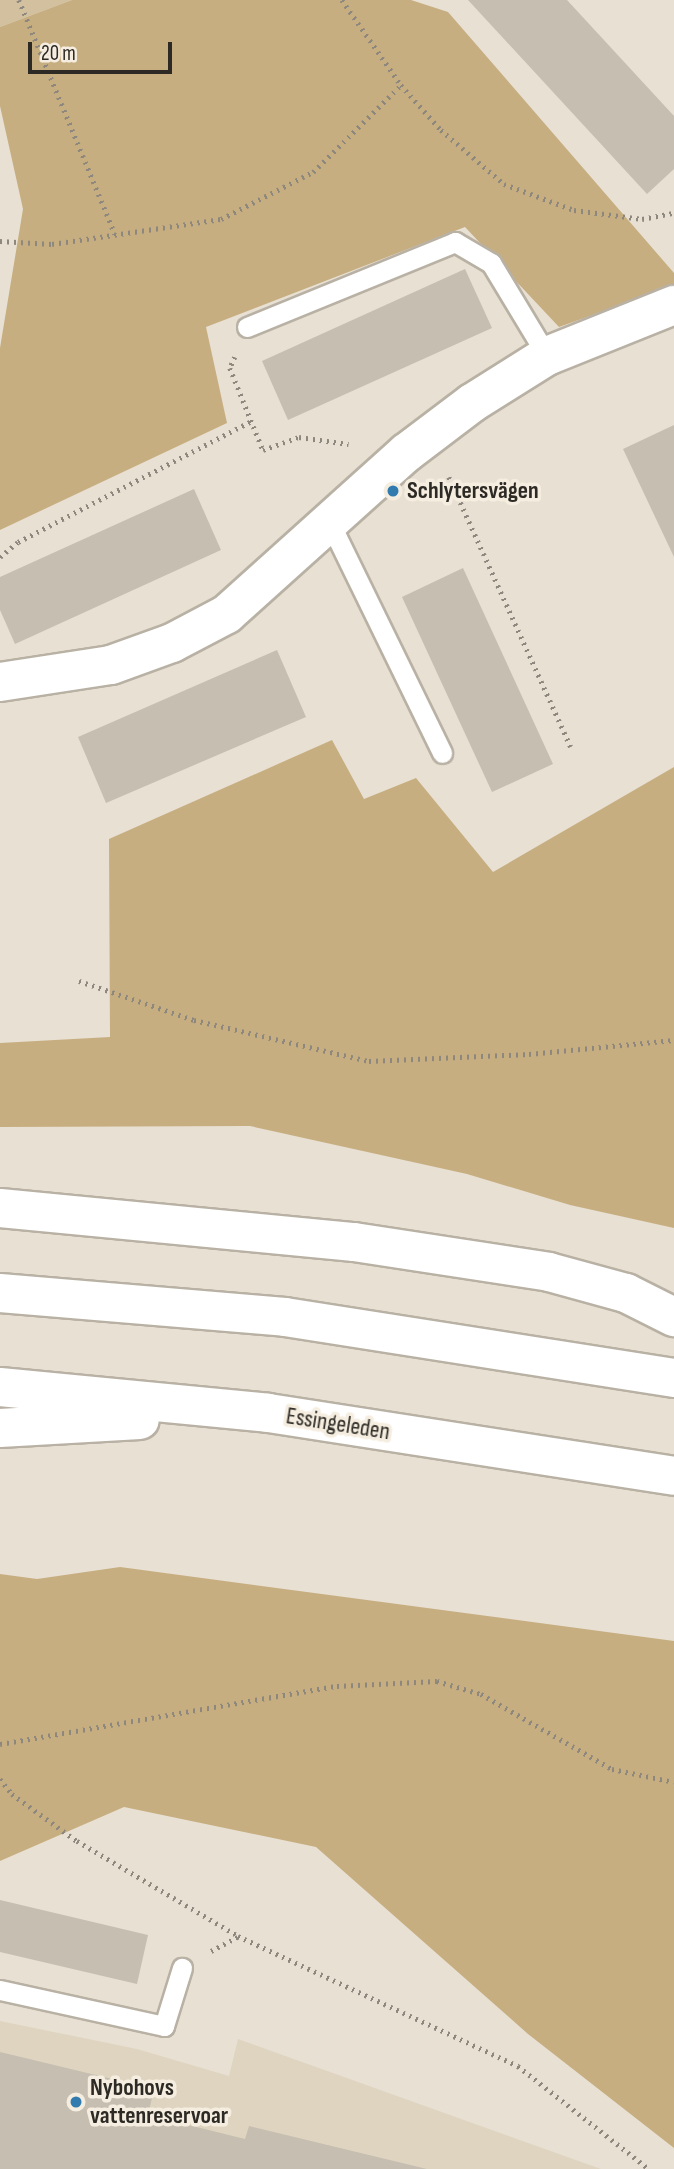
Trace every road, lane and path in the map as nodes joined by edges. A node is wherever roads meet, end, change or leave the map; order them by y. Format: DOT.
graph roads {
  1 [pos="19,0"];
  2 [pos="342,0"];
  3 [pos="401,85"];
  4 [pos="674,213"];
  5 [pos="116,234"];
  6 [pos="0,241"];
  7 [pos="674,305"];
  8 [pos="247,327"];
  9 [pos="547,356"];
  10 [pos="251,421"];
  11 [pos="429,434"];
  12 [pos="299,436"];
  13 [pos="329,521"];
  14 [pos="0,557"];
  15 [pos="0,682"];
  16 [pos="571,747"];
  17 [pos="442,753"];
  18 [pos="79,981"];
  19 [pos="674,1040"];
  20 [pos="0,1208"];
  21 [pos="0,1293"];
  22 [pos="674,1317"];
  23 [pos="674,1377"];
  24 [pos="0,1387"];
  25 [pos="268,1413"];
  26 [pos="0,1428"];
  27 [pos="674,1476"];
  28 [pos="0,1744"];
  29 [pos="0,1779"];
  30 [pos="674,1782"];
  31 [pos="182,1968"];
  32 [pos="0,1990"];
  33 [pos="649,2169"];
  1 -- 5 [label="path"];
  2 -- 3 [label="path"];
  3 -- 4 [label="path"];
  3 -- 5 [label="path"];
  5 -- 6 [label="path"];
  7 -- 9 [label="main road"];
  8 -- 9 [label="lane"];
  8 -- 10 [label="path"];
  9 -- 11 [label="main road"];
  10 -- 12 [label="path"];
  10 -- 14 [label="path"];
  11 -- 13 [label="main road"];
  11 -- 16 [label="path"];
  13 -- 15 [label="main road"];
  13 -- 17 [label="lane"];
  18 -- 19 [label="path"];
  20 -- 22 [label="main road"];
  21 -- 23 [label="main road"];
  24 -- 25 [label="main road, Essingeleden"];
  25 -- 26 [label="main road"];
  25 -- 27 [label="main road, Essingeleden"];
  28 -- 30 [label="path"];
  29 -- 33 [label="path"];
  31 -- 32 [label="lane"];
}
